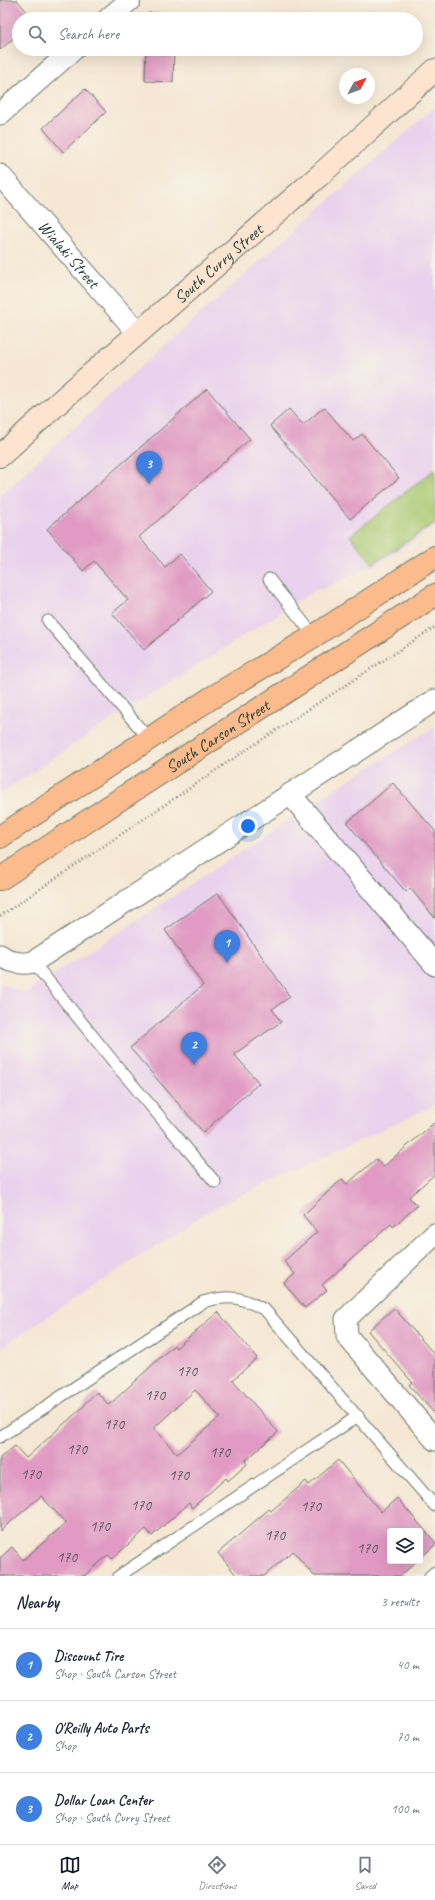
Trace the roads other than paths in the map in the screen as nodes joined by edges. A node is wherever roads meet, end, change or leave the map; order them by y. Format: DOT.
graph roads {
  1 [pos="130,0"];
  2 [pos="116,12"];
  3 [pos="66,56"];
  4 [pos="435,70"];
  5 [pos="0,114"];
  6 [pos="0,175"];
  7 [pos="138,333"];
  8 [pos="0,456"];
  9 [pos="435,557"];
  10 [pos="270,579"];
  11 [pos="435,595"];
  12 [pos="48,621"];
  13 [pos="314,636"];
  14 [pos="435,700"];
  15 [pos="149,739"];
  16 [pos="290,794"];
  17 [pos="0,837"];
  18 [pos="0,879"];
  19 [pos="4,958"];
  20 [pos="33,962"];
  21 [pos="435,965"];
  22 [pos="215,1182"];
  23 [pos="435,1234"];
  24 [pos="358,1416"];
  25 [pos="0,1436"];
  26 [pos="435,1440"];
  27 [pos="435,1506"];
  28 [pos="435,1572"];
  29 [pos="119,1576"];
  30 [pos="430,1576"];
  1 -- 2 [label="street"];
  3 -- 5 [label="street"];
  4 -- 7 [label="street, South Curry Street"];
  6 -- 7 [label="street, Wialaki Street"];
  7 -- 8 [label="street, South Curry Street"];
  9 -- 13 [label="main road, South Carson Street"];
  10 -- 13 [label="lane"];
  11 -- 18 [label="main road, South Carson Street"];
  12 -- 15 [label="lane"];
  13 -- 15 [label="main road, South Carson Street"];
  14 -- 16 [label="street"];
  15 -- 17 [label="main road, South Carson Street"];
  16 -- 20 [label="street"];
  16 -- 21 [label="street"];
  19 -- 20 [label="street"];
  20 -- 22 [label="lane"];
  23 -- 26 [label="street"];
  24 -- 25 [label="lane"];
  24 -- 27 [label="lane"];
  24 -- 29 [label="lane"];
  28 -- 30 [label="lane"];
}
